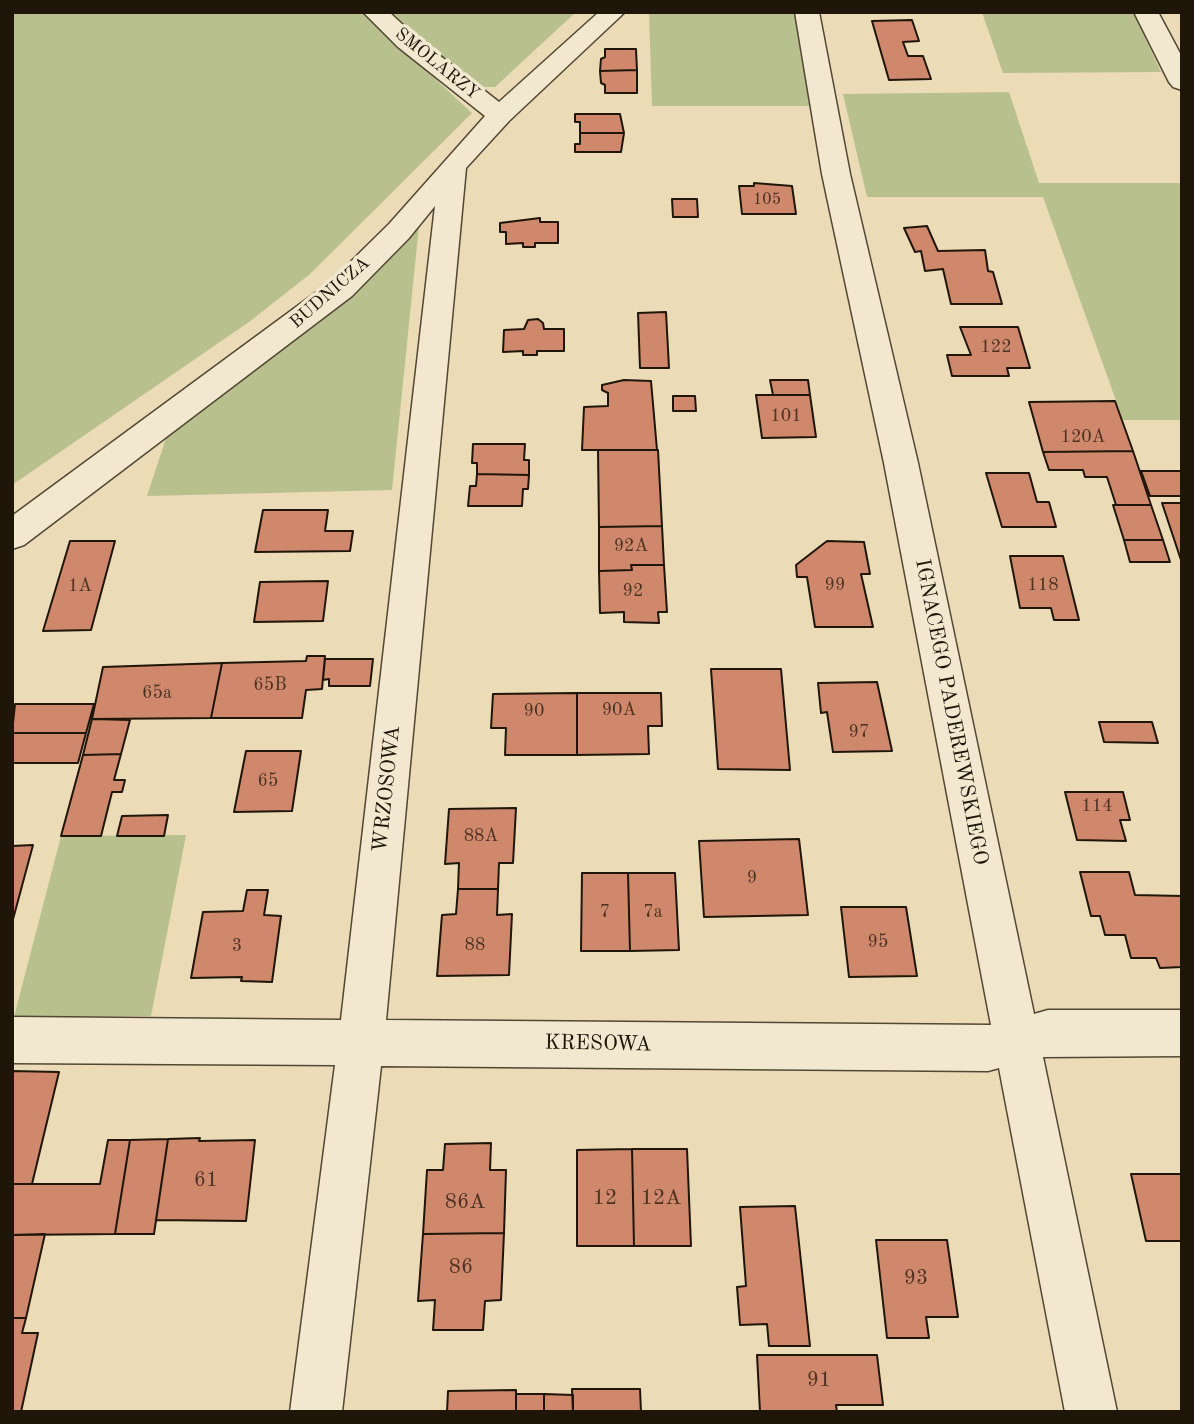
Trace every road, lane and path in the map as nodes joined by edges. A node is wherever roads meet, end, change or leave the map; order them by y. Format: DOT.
graph roads {
  1 [pos="375,12"];
  2 [pos="613,12"];
  3 [pos="807,12"];
  4 [pos="1146,12"];
  5 [pos="1182,82"];
  6 [pos="499,115"];
  7 [pos="453,166"];
  8 [pos="12,535"];
  9 [pos="1182,1033"];
  10 [pos="12,1040"];
  11 [pos="361,1042"];
  12 [pos="1017,1042"];
  13 [pos="316,1412"];
  14 [pos="1091,1412"];
  1 -- 6 [label="street, SMOLARZY"];
  2 -- 6 [label="street, BUDNICZA"];
  3 -- 12 [label="street, IGNACEGO PADEREWSKIEGO"];
  4 -- 5 [label="street"];
  6 -- 7 [label="street, BUDNICZA"];
  7 -- 8 [label="street, BUDNICZA"];
  7 -- 11 [label="street, WRZOSOWA"];
  9 -- 12 [label="street, KRESOWA"];
  10 -- 11 [label="street, KRESOWA"];
  11 -- 12 [label="street, KRESOWA"];
  11 -- 13 [label="street, WRZOSOWA"];
  12 -- 14 [label="street, IGNACEGO PADEREWSKIEGO"];
}
